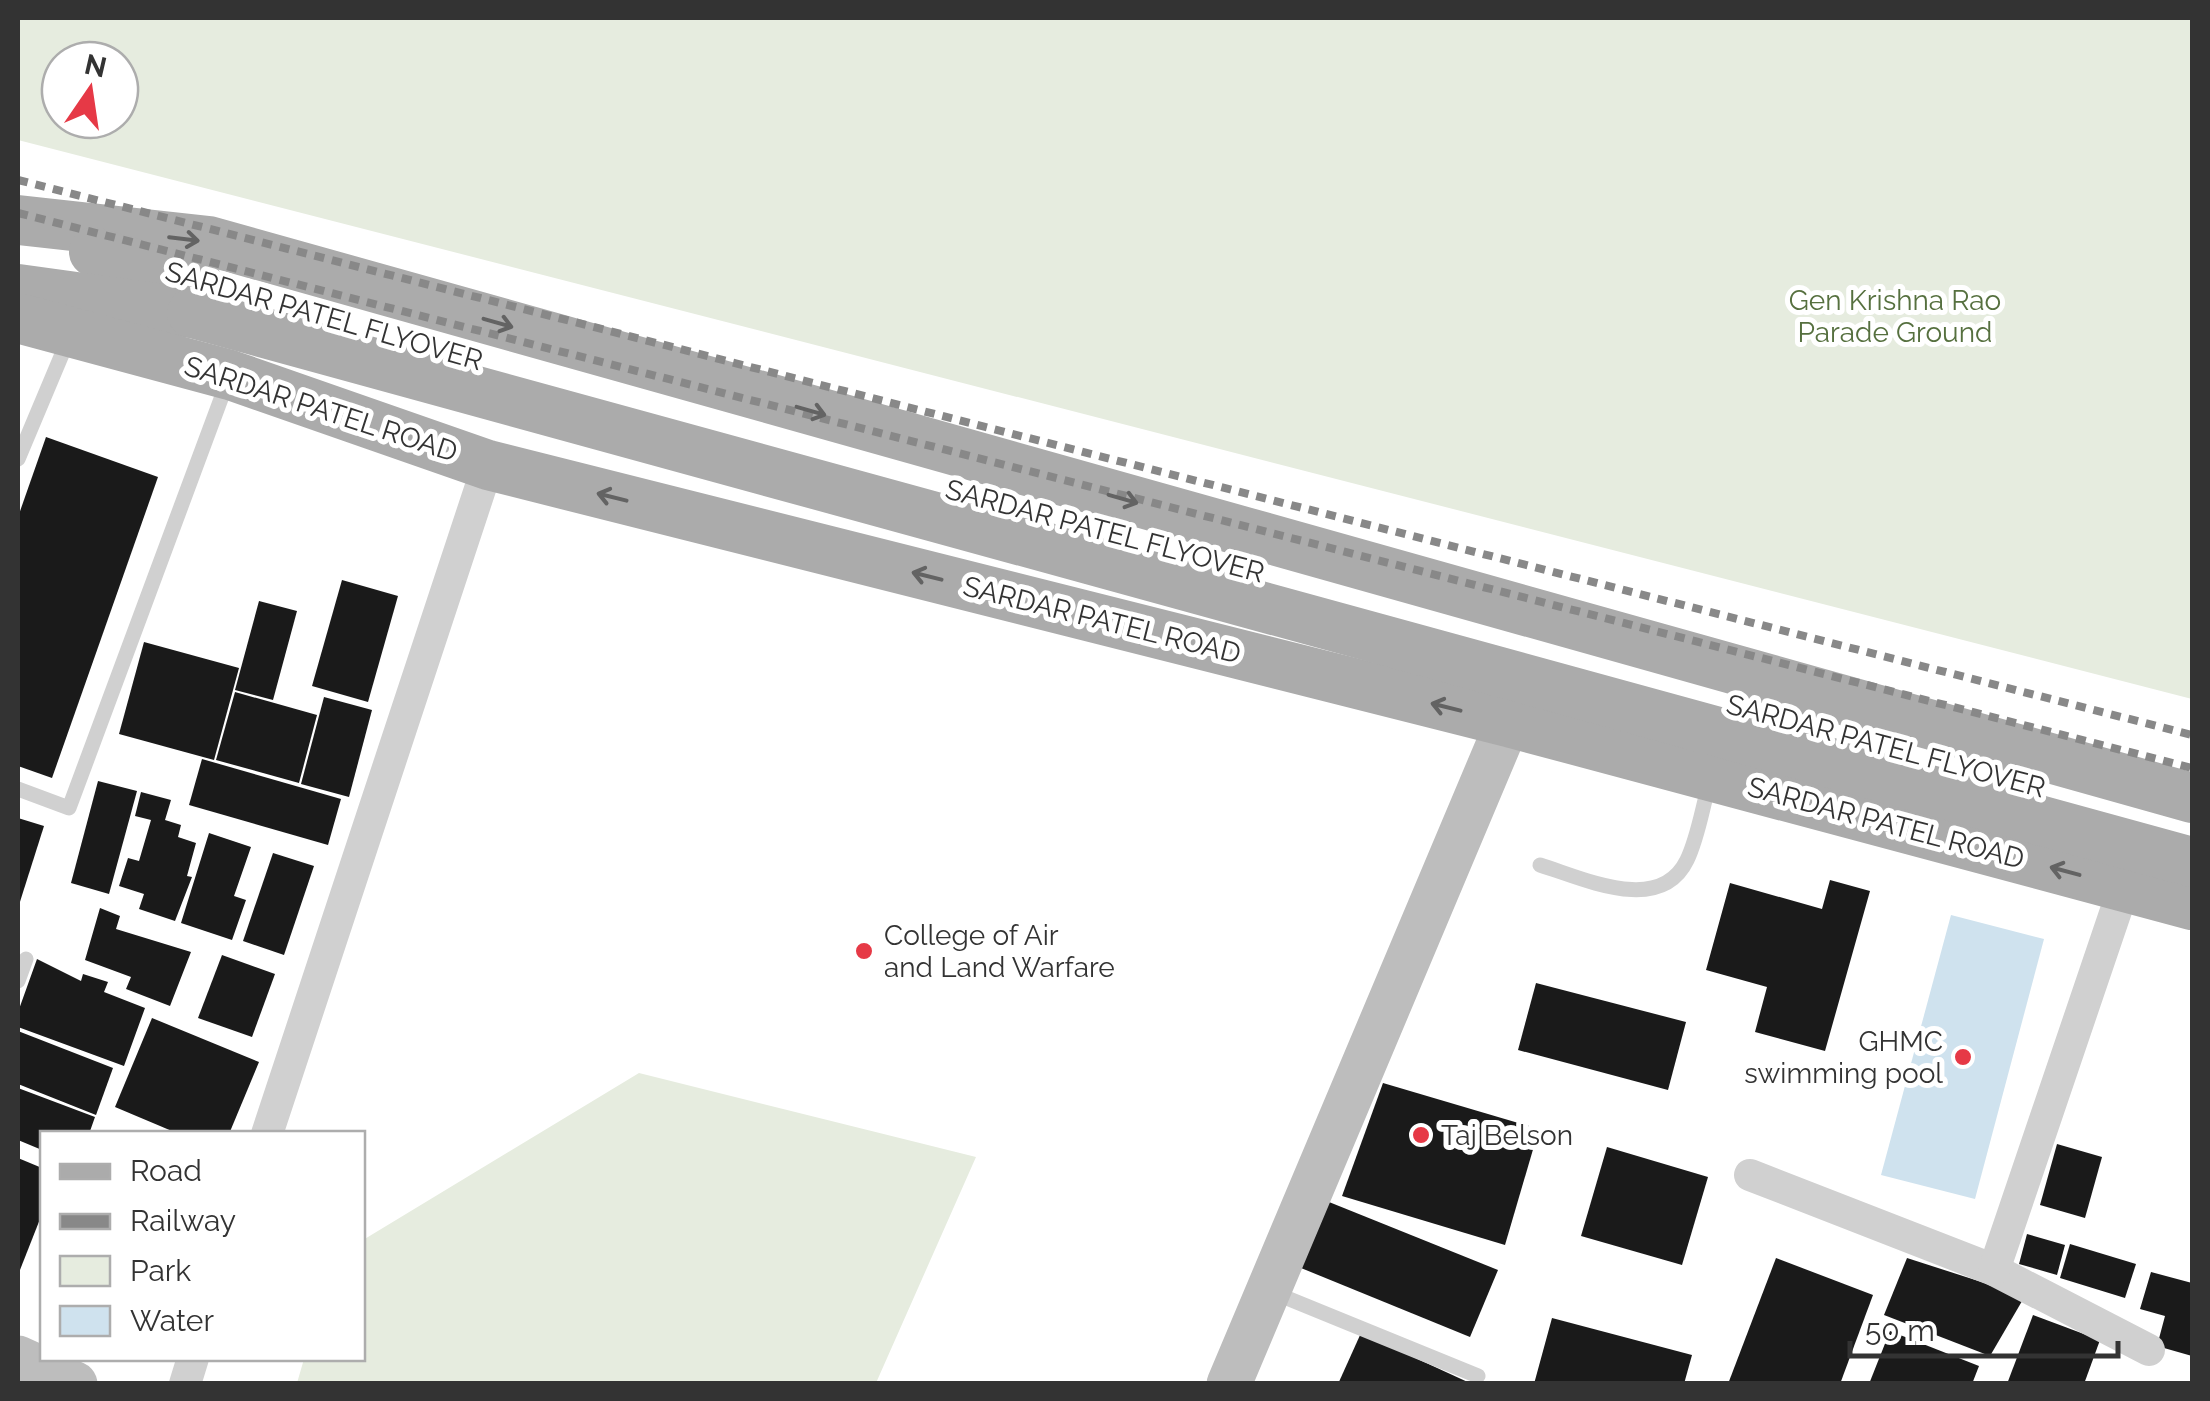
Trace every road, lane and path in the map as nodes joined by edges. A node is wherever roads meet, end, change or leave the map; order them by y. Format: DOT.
graph roads {
  1 [pos="18,220"];
  2 [pos="18,229"];
  3 [pos="18,289"];
  4 [pos="194,297"];
  5 [pos="18,318"];
  6 [pos="72,332"];
  7 [pos="230,376"];
  8 [pos="18,459"];
  9 [pos="488,466"];
  10 [pos="1645,645"];
  11 [pos="1508,722"];
  12 [pos="1613,750"];
  13 [pos="1711,776"];
  14 [pos="18,789"];
  15 [pos="2192,798"];
  16 [pos="2192,831"];
  17 [pos="1540,865"];
  18 [pos="2190,883"];
  19 [pos="2124,887"];
  20 [pos="26,959"];
  21 [pos="18,981"];
  22 [pos="268,1131"];
  23 [pos="1750,1175"];
  24 [pos="1994,1270"];
  25 [pos="1268,1290"];
  26 [pos="2149,1350"];
  27 [pos="18,1358"];
  28 [pos="1478,1376"];
  29 [pos="75,1384"];
  30 [pos="1229,1384"];
  1 -- 10 [label="main road, one-way"];
  2 -- 4 [label="main road, SARDAR PATEL FLYOVER"];
  3 -- 4 [label="main road, SARDAR PATEL FLYOVER"];
  4 -- 16 [label="main road, SARDAR PATEL FLYOVER"];
  4 -- 18 [label="main road, SARDAR PATEL FLYOVER, bridge"];
  5 -- 6 [label="main road, SARDAR PATEL ROAD"];
  6 -- 7 [label="main road, SARDAR PATEL ROAD"];
  6 -- 8 [label="lane"];
  7 -- 9 [label="main road, SARDAR PATEL ROAD"];
  7 -- 14 [label="lane"];
  11 -- 9 [label="main road, SARDAR PATEL ROAD, one-way"];
  9 -- 22 [label="street"];
  10 -- 12 [label="main road"];
  10 -- 15 [label="main road"];
  11 -- 12 [label="main road, SARDAR PATEL ROAD"];
  11 -- 25 [label="street"];
  12 -- 13 [label="main road, SARDAR PATEL ROAD"];
  13 -- 17 [label="lane"];
  19 -- 13 [label="main road, SARDAR PATEL ROAD, one-way"];
  18 -- 19 [label="main road, SARDAR PATEL ROAD"];
  19 -- 24 [label="street"];
  20 -- 21 [label="lane"];
  23 -- 24 [label="street"];
  24 -- 26 [label="street"];
  25 -- 28 [label="lane"];
  25 -- 30 [label="street"];
  27 -- 29 [label="street"];
}
